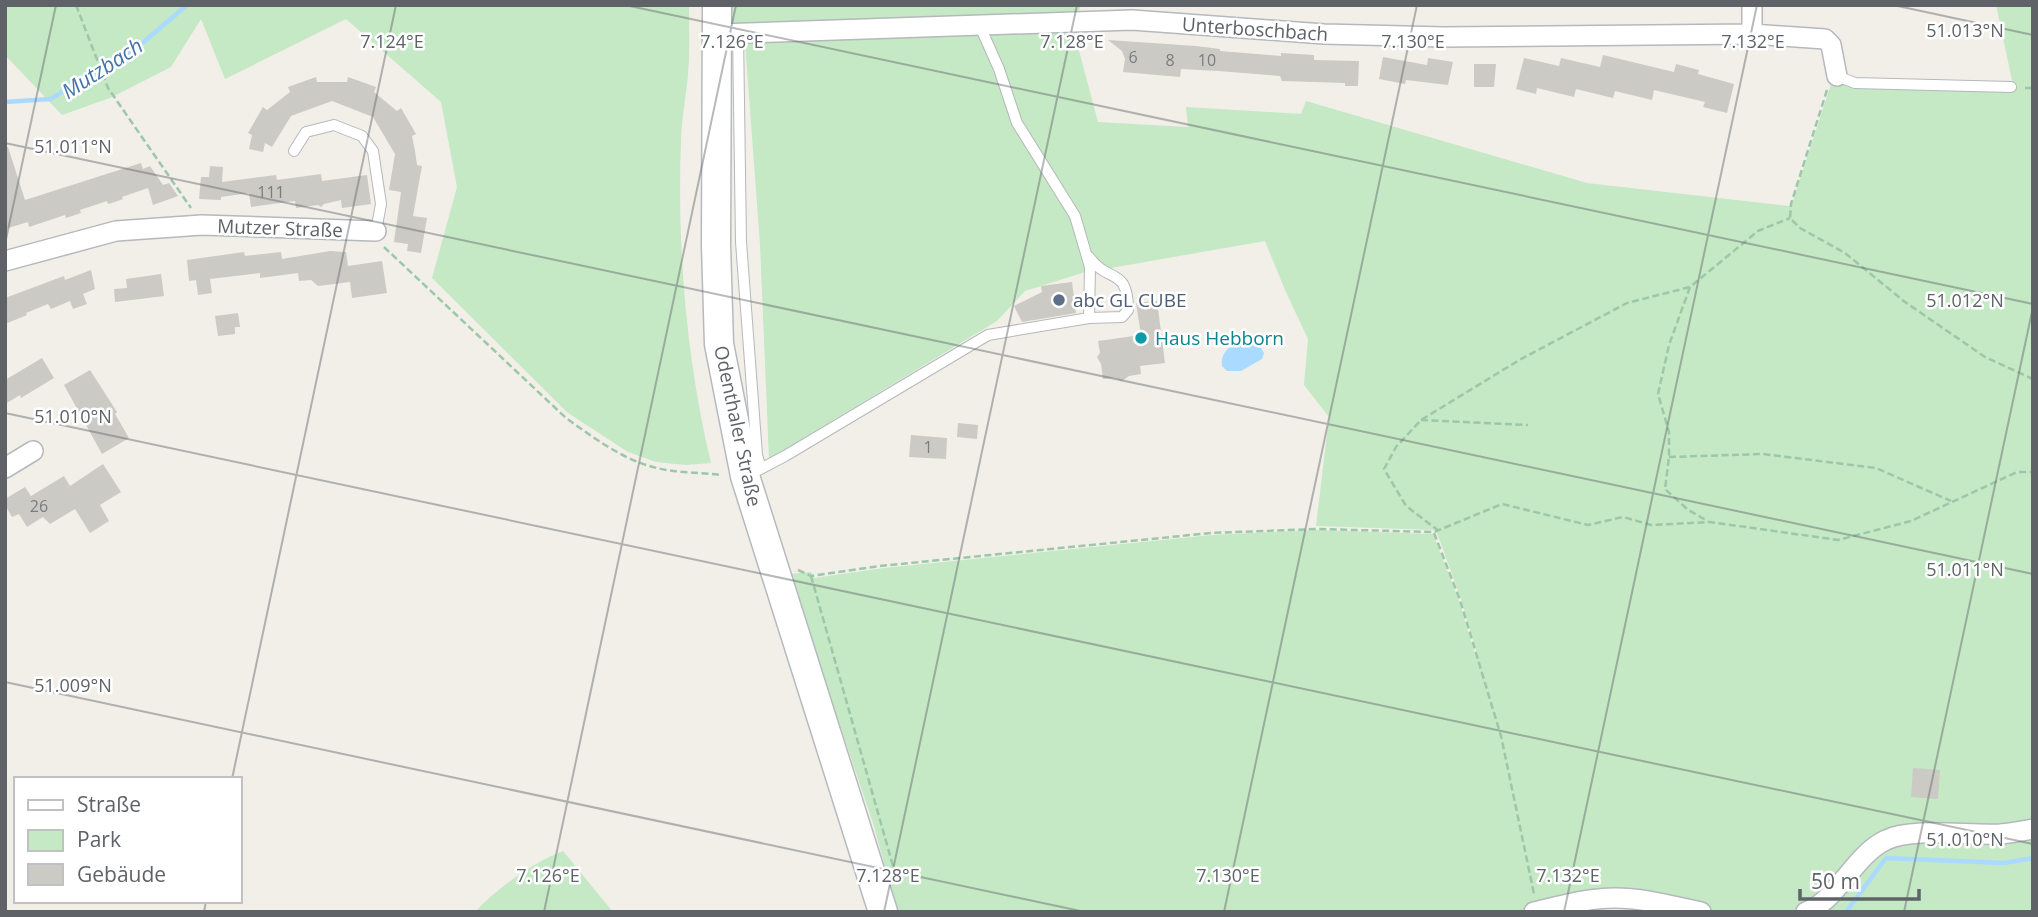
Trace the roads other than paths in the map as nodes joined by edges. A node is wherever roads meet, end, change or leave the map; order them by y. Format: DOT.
graph roads {
  1 [pos="717,5"];
  2 [pos="1752,5"];
  3 [pos="979,23"];
  4 [pos="728,33"];
  5 [pos="1752,34"];
  6 [pos="1837,76"];
  7 [pos="2011,87"];
  8 [pos="295,151"];
  9 [pos="376,231"];
  10 [pos="1088,256"];
  11 [pos="5,261"];
  12 [pos="1089,318"];
  13 [pos="33,451"];
  14 [pos="5,468"];
  15 [pos="753,473"];
  16 [pos="2033,829"];
  17 [pos="1536,911"];
  18 [pos="883,912"];
  19 [pos="1700,912"];
  20 [pos="1806,912"];
  1 -- 4 [label="main road, Odenthaler Straße"];
  2 -- 5 [label="street"];
  3 -- 4 [label="street, Unterboschbach"];
  3 -- 5 [label="street, Unterboschbach"];
  3 -- 10 [label="lane"];
  4 -- 15 [label="main road, Odenthaler Straße"];
  5 -- 6 [label="street, Unterboschbach"];
  6 -- 7 [label="lane"];
  8 -- 9 [label="lane"];
  9 -- 11 [label="street, Mutzer Straße"];
  10 -- 12 [label="lane"];
  10 -- 12 [label="lane"];
  12 -- 15 [label="lane"];
  13 -- 14 [label="street"];
  15 -- 18 [label="main road, Odenthaler Straße"];
  16 -- 20 [label="street"];
  17 -- 19 [label="street"];
}
